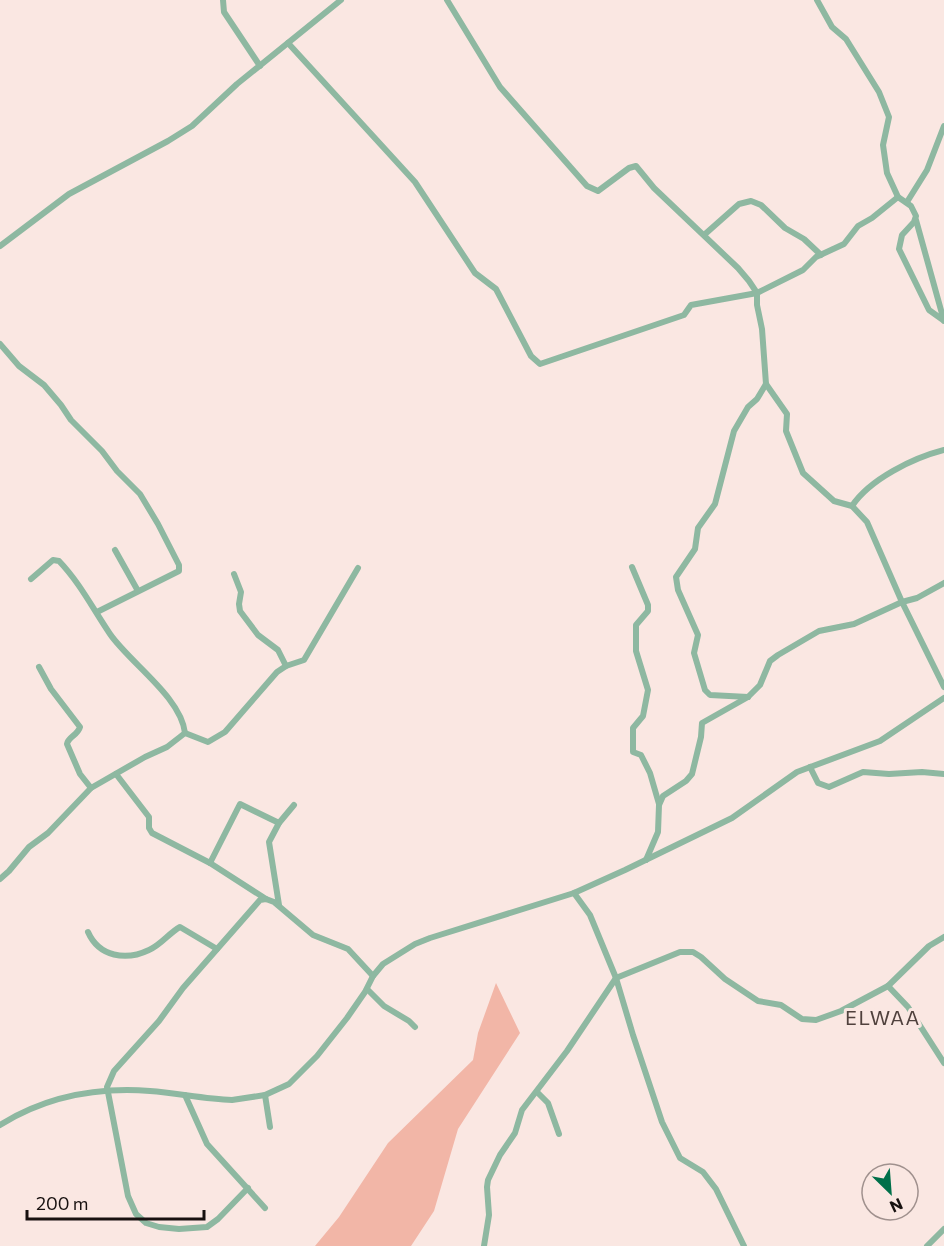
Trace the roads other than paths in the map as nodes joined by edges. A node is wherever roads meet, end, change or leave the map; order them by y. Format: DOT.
graph roads {
  1 [pos="223,0"];
  2 [pos="341,0"];
  3 [pos="447,0"];
  4 [pos="817,0"];
  5 [pos="288,43"];
  6 [pos="260,66"];
  7 [pos="944,126"];
  8 [pos="898,197"];
  9 [pos="907,202"];
  10 [pos="916,220"];
  11 [pos="704,235"];
  12 [pos="0,246"];
  13 [pos="821,255"];
  14 [pos="757,293"];
  15 [pos="944,321"];
  16 [pos="0,344"];
  17 [pos="766,384"];
  18 [pos="944,450"];
  19 [pos="852,506"];
  20 [pos="115,550"];
  21 [pos="632,567"];
  22 [pos="358,568"];
  23 [pos="234,573"];
  24 [pos="31,579"];
  25 [pos="944,583"];
  26 [pos="138,591"];
  27 [pos="902,602"];
  28 [pos="97,612"];
  29 [pos="286,666"];
  30 [pos="39,667"];
  31 [pos="944,687"];
  32 [pos="748,697"];
  33 [pos="944,698"];
  34 [pos="185,733"];
  35 [pos="810,767"];
  36 [pos="116,774"];
  37 [pos="944,774"];
  38 [pos="91,788"];
  39 [pos="659,804"];
  40 [pos="294,805"];
  41 [pos="279,823"];
  42 [pos="646,860"];
  43 [pos="210,863"];
  44 [pos="0,879"];
  45 [pos="573,893"];
  46 [pos="266,899"];
  47 [pos="279,905"];
  48 [pos="88,932"];
  49 [pos="944,937"];
  50 [pos="218,949"];
  51 [pos="373,976"];
  52 [pos="616,978"];
  53 [pos="888,986"];
  54 [pos="367,989"];
  55 [pos="415,1027"];
  56 [pos="944,1063"];
  57 [pos="107,1091"];
  58 [pos="537,1092"];
  59 [pos="185,1095"];
  60 [pos="265,1095"];
  61 [pos="0,1125"];
  62 [pos="270,1127"];
  63 [pos="559,1134"];
  64 [pos="248,1188"];
  65 [pos="265,1208"];
  66 [pos="944,1229"];
  67 [pos="484,1246"];
  68 [pos="744,1246"];
  69 [pos="927,1246"];
  1 -- 6 [label="street"];
  2 -- 5 [label="street"];
  3 -- 11 [label="street"];
  4 -- 8 [label="street"];
  5 -- 6 [label="street"];
  5 -- 14 [label="street"];
  6 -- 12 [label="street"];
  7 -- 9 [label="street"];
  8 -- 9 [label="street"];
  8 -- 13 [label="street"];
  9 -- 10 [label="street"];
  10 -- 15 [label="street"];
  10 -- 15 [label="street"];
  11 -- 13 [label="street"];
  11 -- 14 [label="street"];
  13 -- 14 [label="street"];
  14 -- 17 [label="street"];
  16 -- 26 [label="street"];
  17 -- 19 [label="street"];
  17 -- 32 [label="street"];
  18 -- 19 [label="street"];
  19 -- 27 [label="street"];
  20 -- 26 [label="street"];
  21 -- 39 [label="street"];
  22 -- 29 [label="street"];
  23 -- 29 [label="street"];
  24 -- 28 [label="street"];
  25 -- 27 [label="street"];
  26 -- 28 [label="street"];
  27 -- 31 [label="street"];
  27 -- 32 [label="street"];
  28 -- 34 [label="street"];
  29 -- 34 [label="street"];
  30 -- 38 [label="street"];
  32 -- 39 [label="street"];
  33 -- 35 [label="street"];
  34 -- 36 [label="street"];
  35 -- 37 [label="street"];
  35 -- 42 [label="street"];
  36 -- 38 [label="street"];
  36 -- 43 [label="street"];
  38 -- 44 [label="street"];
  39 -- 42 [label="street"];
  40 -- 41 [label="street"];
  41 -- 43 [label="street"];
  41 -- 47 [label="street"];
  42 -- 45 [label="street"];
  43 -- 46 [label="street"];
  45 -- 51 [label="street"];
  45 -- 52 [label="street"];
  46 -- 47 [label="street"];
  46 -- 50 [label="street"];
  47 -- 51 [label="street"];
  48 -- 50 [label="street"];
  49 -- 53 [label="street"];
  50 -- 57 [label="street"];
  51 -- 54 [label="street"];
  52 -- 53 [label="street"];
  52 -- 58 [label="street"];
  52 -- 68 [label="street"];
  53 -- 56 [label="street"];
  54 -- 55 [label="street"];
  54 -- 60 [label="street"];
  57 -- 59 [label="street"];
  57 -- 61 [label="street"];
  57 -- 64 [label="street"];
  58 -- 63 [label="street"];
  58 -- 67 [label="street"];
  59 -- 60 [label="street"];
  59 -- 64 [label="street"];
  60 -- 62 [label="street"];
  64 -- 65 [label="street"];
  66 -- 69 [label="street"];
}
